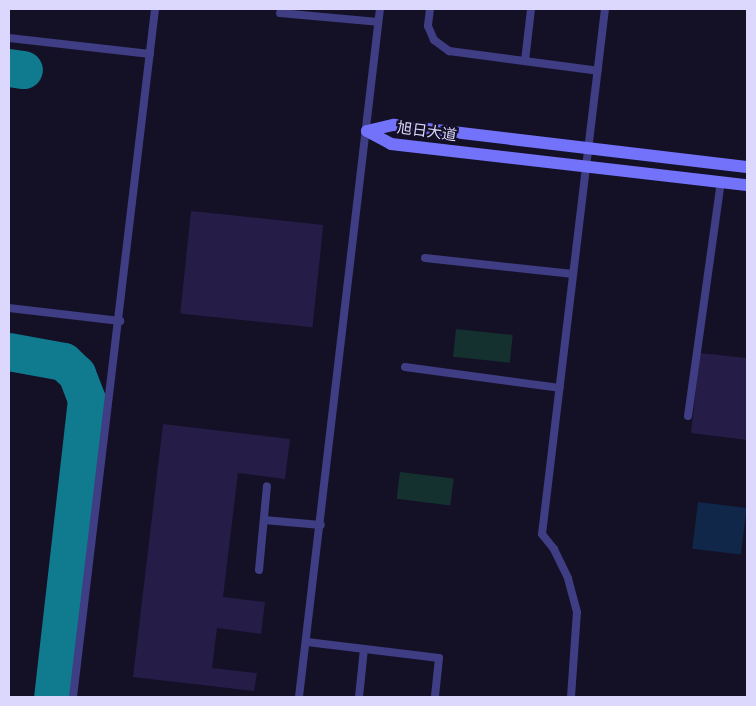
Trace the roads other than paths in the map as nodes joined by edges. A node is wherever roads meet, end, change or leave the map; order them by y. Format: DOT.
graph roads {
  1 [pos="155,9"];
  2 [pos="380,9"];
  3 [pos="430,9"];
  4 [pos="531,9"];
  5 [pos="605,9"];
  6 [pos="280,13"];
  7 [pos="378,22"];
  8 [pos="9,38"];
  9 [pos="150,54"];
  10 [pos="525,61"];
  11 [pos="598,71"];
  12 [pos="367,132"];
  13 [pos="589,148"];
  14 [pos="586,166"];
  15 [pos="747,167"];
  16 [pos="721,182"];
  17 [pos="747,185"];
  18 [pos="425,258"];
  19 [pos="573,274"];
  20 [pos="9,308"];
  21 [pos="120,321"];
  22 [pos="405,367"];
  23 [pos="560,388"];
  24 [pos="688,416"];
  25 [pos="267,486"];
  26 [pos="264,520"];
  27 [pos="321,525"];
  28 [pos="259,570"];
  29 [pos="307,642"];
  30 [pos="364,649"];
  31 [pos="73,697"];
  32 [pos="299,697"];
  33 [pos="359,697"];
  34 [pos="435,697"];
  35 [pos="571,697"];
  1 -- 9 [label="lane"];
  2 -- 7 [label="lane"];
  3 -- 10 [label="lane"];
  4 -- 10 [label="lane"];
  5 -- 11 [label="lane"];
  6 -- 7 [label="lane"];
  7 -- 12 [label="lane"];
  8 -- 9 [label="lane"];
  9 -- 21 [label="lane"];
  10 -- 11 [label="lane"];
  11 -- 13 [label="lane"];
  12 -- 13 [label="main road, 旭日大道"];
  12 -- 14 [label="main road, 旭日大道"];
  12 -- 27 [label="lane"];
  13 -- 14 [label="lane"];
  13 -- 15 [label="main road, 旭日大道"];
  14 -- 16 [label="main road, 旭日大道"];
  14 -- 19 [label="lane"];
  16 -- 17 [label="main road, 旭日大道"];
  16 -- 24 [label="lane"];
  18 -- 19 [label="lane"];
  19 -- 23 [label="lane"];
  20 -- 21 [label="lane"];
  21 -- 31 [label="lane"];
  22 -- 23 [label="lane"];
  23 -- 35 [label="lane"];
  25 -- 26 [label="lane"];
  26 -- 27 [label="lane"];
  26 -- 28 [label="lane"];
  27 -- 29 [label="lane"];
  29 -- 30 [label="lane"];
  29 -- 32 [label="lane"];
  30 -- 33 [label="lane"];
  30 -- 34 [label="lane"];
}
